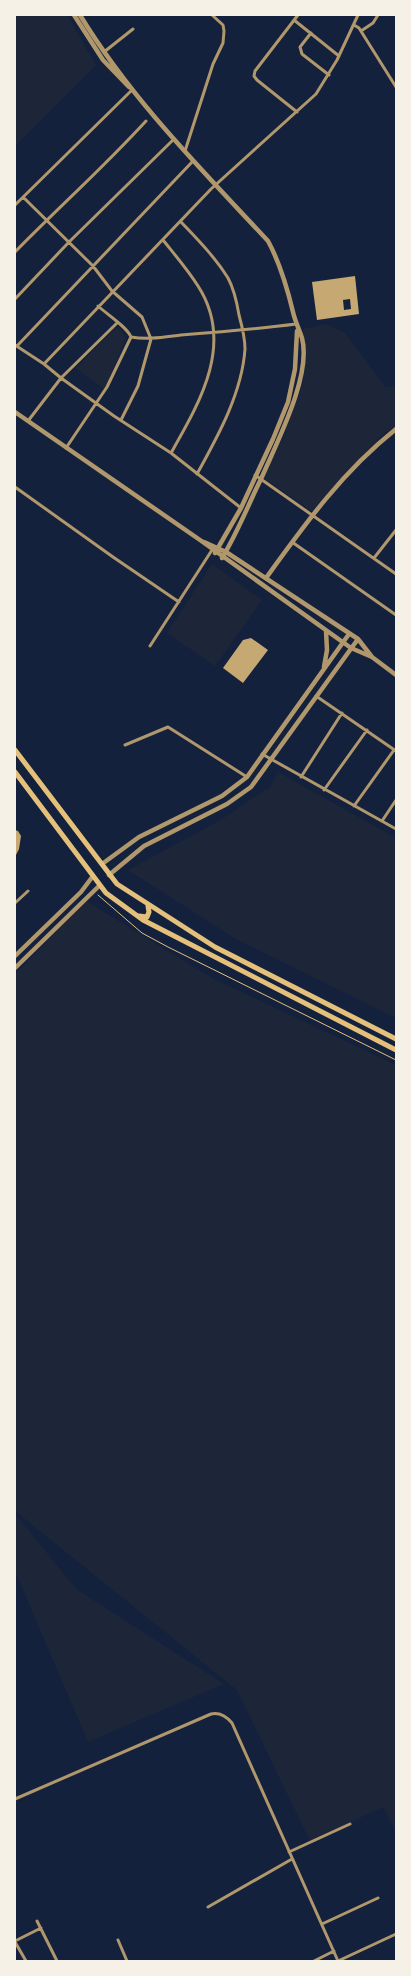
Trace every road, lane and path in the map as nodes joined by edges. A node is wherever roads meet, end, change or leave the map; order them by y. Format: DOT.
graph roads {
  1 [pos="74,15"];
  2 [pos="80,15"];
  3 [pos="212,15"];
  4 [pos="298,15"];
  5 [pos="358,15"];
  6 [pos="378,15"];
  7 [pos="294,20"];
  8 [pos="354,25"];
  9 [pos="133,29"];
  10 [pos="361,31"];
  11 [pos="311,33"];
  12 [pos="104,52"];
  13 [pos="99,56"];
  14 [pos="339,56"];
  15 [pos="329,75"];
  16 [pos="396,88"];
  17 [pos="131,89"];
  18 [pos="297,112"];
  19 [pos="146,121"];
  20 [pos="174,139"];
  21 [pos="185,152"];
  22 [pos="193,161"];
  23 [pos="216,185"];
  24 [pos="23,197"];
  25 [pos="15,205"];
  26 [pos="47,219"];
  27 [pos="181,222"];
  28 [pos="163,240"];
  29 [pos="69,242"];
  30 [pos="15,252"];
  31 [pos="93,266"];
  32 [pos="112,291"];
  33 [pos="15,299"];
  34 [pos="98,306"];
  35 [pos="117,323"];
  36 [pos="296,327"];
  37 [pos="243,331"];
  38 [pos="215,333"];
  39 [pos="131,336"];
  40 [pos="152,339"];
  41 [pos="16,346"];
  42 [pos="44,364"];
  43 [pos="61,378"];
  44 [pos="97,403"];
  45 [pos="15,412"];
  46 [pos="121,420"];
  47 [pos="28,421"];
  48 [pos="396,429"];
  49 [pos="66,448"];
  50 [pos="171,453"];
  51 [pos="197,474"];
  52 [pos="255,475"];
  53 [pos="260,478"];
  54 [pos="15,487"];
  55 [pos="241,508"];
  56 [pos="312,515"];
  57 [pos="396,530"];
  58 [pos="200,540"];
  59 [pos="292,542"];
  60 [pos="219,547"];
  61 [pos="214,551"];
  62 [pos="226,552"];
  63 [pos="222,558"];
  64 [pos="374,558"];
  65 [pos="396,574"];
  66 [pos="266,578"];
  67 [pos="179,602"];
  68 [pos="396,615"];
  69 [pos="326,631"];
  70 [pos="349,634"];
  71 [pos="358,639"];
  72 [pos="343,642"];
  73 [pos="150,646"];
  74 [pos="352,648"];
  75 [pos="372,657"];
  76 [pos="324,669"];
  77 [pos="396,675"];
  78 [pos="316,696"];
  79 [pos="342,713"];
  80 [pos="367,730"];
  81 [pos="125,746"];
  82 [pos="15,750"];
  83 [pos="395,750"];
  84 [pos="262,754"];
  85 [pos="270,760"];
  86 [pos="15,772"];
  87 [pos="247,777"];
  88 [pos="301,777"];
  89 [pos="231,789"];
  90 [pos="324,790"];
  91 [pos="237,797"];
  92 [pos="396,800"];
  93 [pos="354,806"];
  94 [pos="382,821"];
  95 [pos="396,829"];
  96 [pos="102,864"];
  97 [pos="109,875"];
  98 [pos="93,876"];
  99 [pos="100,885"];
  100 [pos="93,890"];
  101 [pos="28,891"];
  102 [pos="15,903"];
  103 [pos="146,904"];
  104 [pos="137,915"];
  105 [pos="15,956"];
  106 [pos="15,968"];
  107 [pos="396,1038"];
  108 [pos="396,1050"];
  109 [pos="396,1060"];
  110 [pos="15,1799"];
  111 [pos="350,1824"];
  112 [pos="289,1852"];
  113 [pos="292,1859"];
  114 [pos="378,1898"];
  115 [pos="208,1906"];
  116 [pos="37,1921"];
  117 [pos="322,1924"];
  118 [pos="41,1928"];
  119 [pos="396,1934"];
  120 [pos="118,1940"];
  121 [pos="15,1941"];
  122 [pos="334,1951"];
  123 [pos="26,1961"];
  124 [pos="57,1961"];
  125 [pos="127,1961"];
  126 [pos="314,1961"];
  127 [pos="338,1961"];
  1 -- 13 [label="street"];
  2 -- 12 [label="street"];
  3 -- 21 [label="street"];
  4 -- 7 [label="street"];
  5 -- 8 [label="street"];
  6 -- 10 [label="street"];
  7 -- 11 [label="street"];
  7 -- 18 [label="street"];
  8 -- 10 [label="street"];
  8 -- 14 [label="street"];
  9 -- 12 [label="street"];
  10 -- 16 [label="street"];
  11 -- 14 [label="street"];
  11 -- 15 [label="street"];
  12 -- 13 [label="street"];
  12 -- 17 [label="street"];
  13 -- 17 [label="street"];
  14 -- 15 [label="street"];
  15 -- 18 [label="street"];
  17 -- 20 [label="street"];
  17 -- 24 [label="street"];
  18 -- 23 [label="street"];
  19 -- 26 [label="street"];
  20 -- 21 [label="street"];
  20 -- 29 [label="street"];
  21 -- 22 [label="street"];
  22 -- 23 [label="street"];
  22 -- 31 [label="street"];
  23 -- 27 [label="street"];
  23 -- 36 [label="street"];
  24 -- 25 [label="street"];
  24 -- 26 [label="street"];
  26 -- 29 [label="street"];
  26 -- 30 [label="street"];
  27 -- 28 [label="street"];
  27 -- 37 [label="street"];
  28 -- 32 [label="street"];
  28 -- 38 [label="street"];
  29 -- 31 [label="street"];
  29 -- 33 [label="street"];
  31 -- 32 [label="street"];
  31 -- 41 [label="street"];
  32 -- 34 [label="street"];
  32 -- 40 [label="street"];
  34 -- 35 [label="street"];
  34 -- 42 [label="street"];
  35 -- 39 [label="street"];
  35 -- 43 [label="street"];
  36 -- 37 [label="street"];
  36 -- 52 [label="street"];
  36 -- 53 [label="street"];
  37 -- 38 [label="street"];
  37 -- 51 [label="street"];
  38 -- 40 [label="street"];
  38 -- 50 [label="street"];
  39 -- 40 [label="street"];
  39 -- 44 [label="street"];
  40 -- 46 [label="street"];
  41 -- 42 [label="street"];
  42 -- 43 [label="street"];
  43 -- 44 [label="street"];
  43 -- 47 [label="street"];
  44 -- 46 [label="street"];
  44 -- 49 [label="street"];
  45 -- 47 [label="street"];
  46 -- 50 [label="street"];
  47 -- 49 [label="street"];
  48 -- 56 [label="street"];
  49 -- 58 [label="street"];
  50 -- 51 [label="street"];
  51 -- 55 [label="street"];
  52 -- 53 [label="street"];
  52 -- 55 [label="street"];
  53 -- 56 [label="street"];
  53 -- 62 [label="street"];
  54 -- 67 [label="street"];
  55 -- 60 [label="street"];
  56 -- 59 [label="street"];
  56 -- 64 [label="street"];
  57 -- 64 [label="street"];
  58 -- 60 [label="street"];
  58 -- 61 [label="street"];
  59 -- 66 [label="street"];
  59 -- 68 [label="street"];
  60 -- 61 [label="street"];
  60 -- 62 [label="street"];
  61 -- 63 [label="street"];
  61 -- 67 [label="street"];
  62 -- 63 [label="street"];
  62 -- 66 [label="street"];
  63 -- 69 [label="street"];
  64 -- 65 [label="street"];
  66 -- 70 [label="street"];
  67 -- 73 [label="street"];
  69 -- 72 [label="street"];
  69 -- 76 [label="street"];
  70 -- 71 [label="street"];
  70 -- 72 [label="street"];
  71 -- 74 [label="street"];
  71 -- 75 [label="street"];
  72 -- 74 [label="street"];
  72 -- 76 [label="street"];
  74 -- 75 [label="street"];
  74 -- 78 [label="street"];
  75 -- 77 [label="street"];
  76 -- 84 [label="street"];
  78 -- 79 [label="street"];
  78 -- 85 [label="street"];
  79 -- 80 [label="street"];
  79 -- 88 [label="street"];
  80 -- 83 [label="street"];
  80 -- 90 [label="street"];
  81 -- 87 [label="street"];
  82 -- 96 [label="main road"];
  83 -- 93 [label="street"];
  84 -- 85 [label="street"];
  84 -- 87 [label="street"];
  85 -- 88 [label="street"];
  85 -- 91 [label="street"];
  86 -- 98 [label="main road"];
  87 -- 89 [label="street"];
  88 -- 90 [label="street"];
  89 -- 91 [label="street"];
  89 -- 96 [label="street"];
  90 -- 93 [label="street"];
  91 -- 97 [label="street"];
  92 -- 94 [label="street"];
  93 -- 94 [label="street"];
  94 -- 95 [label="street"];
  96 -- 97 [label="main road"];
  97 -- 103 [label="main road"];
  98 -- 99 [label="main road"];
  98 -- 105 [label="street"];
  99 -- 100 [label="street"];
  99 -- 104 [label="main road"];
  100 -- 106 [label="street"];
  100 -- 109 [label="path"];
  101 -- 102 [label="street"];
  103 -- 104 [label="main road"];
  103 -- 107 [label="main road"];
  104 -- 108 [label="main road"];
  110 -- 112 [label="street"];
  111 -- 112 [label="street"];
  112 -- 113 [label="street"];
  113 -- 115 [label="street"];
  113 -- 117 [label="street"];
  114 -- 117 [label="street"];
  116 -- 118 [label="street"];
  117 -- 122 [label="street"];
  118 -- 121 [label="street"];
  118 -- 124 [label="street"];
  119 -- 127 [label="street"];
  120 -- 125 [label="street"];
  121 -- 123 [label="street"];
  122 -- 126 [label="street"];
  122 -- 127 [label="street"];
}
